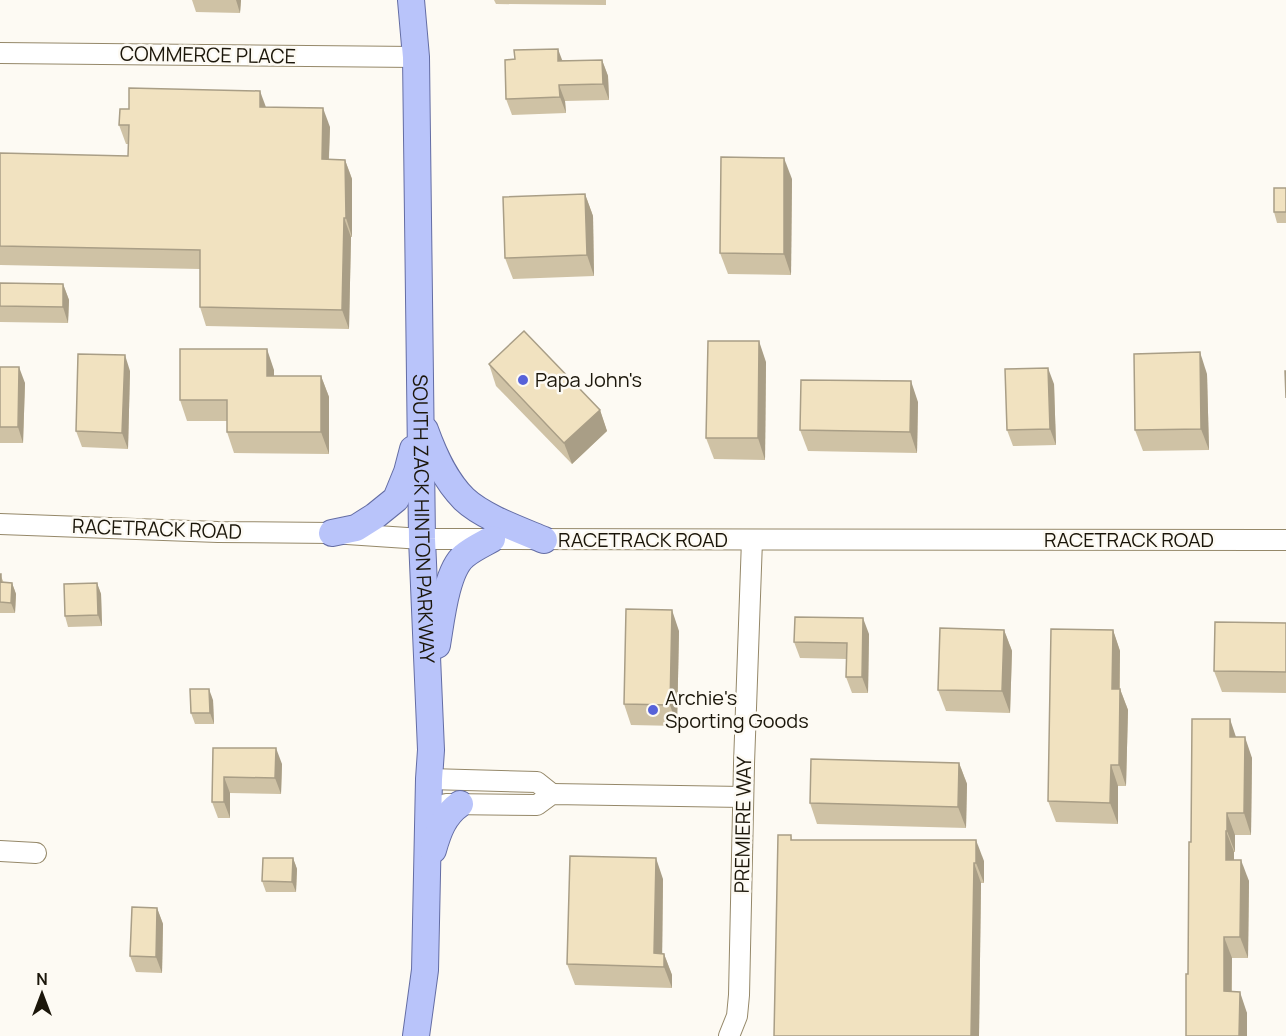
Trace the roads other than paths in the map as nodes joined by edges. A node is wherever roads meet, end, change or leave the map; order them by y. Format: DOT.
graph roads {
  1 [pos="411,0"];
  2 [pos="0,53"];
  3 [pos="416,57"];
  4 [pos="420,417"];
  5 [pos="0,524"];
  6 [pos="332,533"];
  7 [pos="492,539"];
  8 [pos="422,540"];
  9 [pos="544,540"];
  10 [pos="752,540"];
  11 [pos="1286,540"];
  12 [pos="428,690"];
  13 [pos="429,791"];
  14 [pos="552,794"];
  15 [pos="743,797"];
  16 [pos="460,804"];
  17 [pos="0,851"];
  18 [pos="36,853"];
  19 [pos="428,864"];
  20 [pos="416,1036"];
  21 [pos="729,1036"];
  1 -- 3 [label="main road, SOUTH ZACK HINTON PARKWAY"];
  2 -- 3 [label="street, COMMERCE PLACE"];
  3 -- 4 [label="main road, SOUTH ZACK HINTON PARKWAY"];
  4 -- 6 [label="main road"];
  4 -- 8 [label="main road, SOUTH ZACK HINTON PARKWAY"];
  4 -- 9 [label="main road"];
  5 -- 6 [label="street, RACETRACK ROAD"];
  6 -- 8 [label="street, RACETRACK ROAD"];
  7 -- 8 [label="street, RACETRACK ROAD"];
  7 -- 9 [label="street, RACETRACK ROAD"];
  7 -- 12 [label="main road"];
  8 -- 12 [label="main road, SOUTH ZACK HINTON PARKWAY"];
  9 -- 10 [label="street, RACETRACK ROAD"];
  10 -- 11 [label="street, RACETRACK ROAD"];
  10 -- 15 [label="street, PREMIERE WAY"];
  12 -- 13 [label="main road, SOUTH ZACK HINTON PARKWAY"];
  13 -- 14 [label="street"];
  13 -- 16 [label="street"];
  13 -- 19 [label="main road, SOUTH ZACK HINTON PARKWAY"];
  14 -- 15 [label="street"];
  14 -- 16 [label="street"];
  15 -- 21 [label="street, PREMIERE WAY"];
  16 -- 19 [label="main road"];
  17 -- 18 [label="street"];
  19 -- 20 [label="main road, SOUTH ZACK HINTON PARKWAY"];
}
